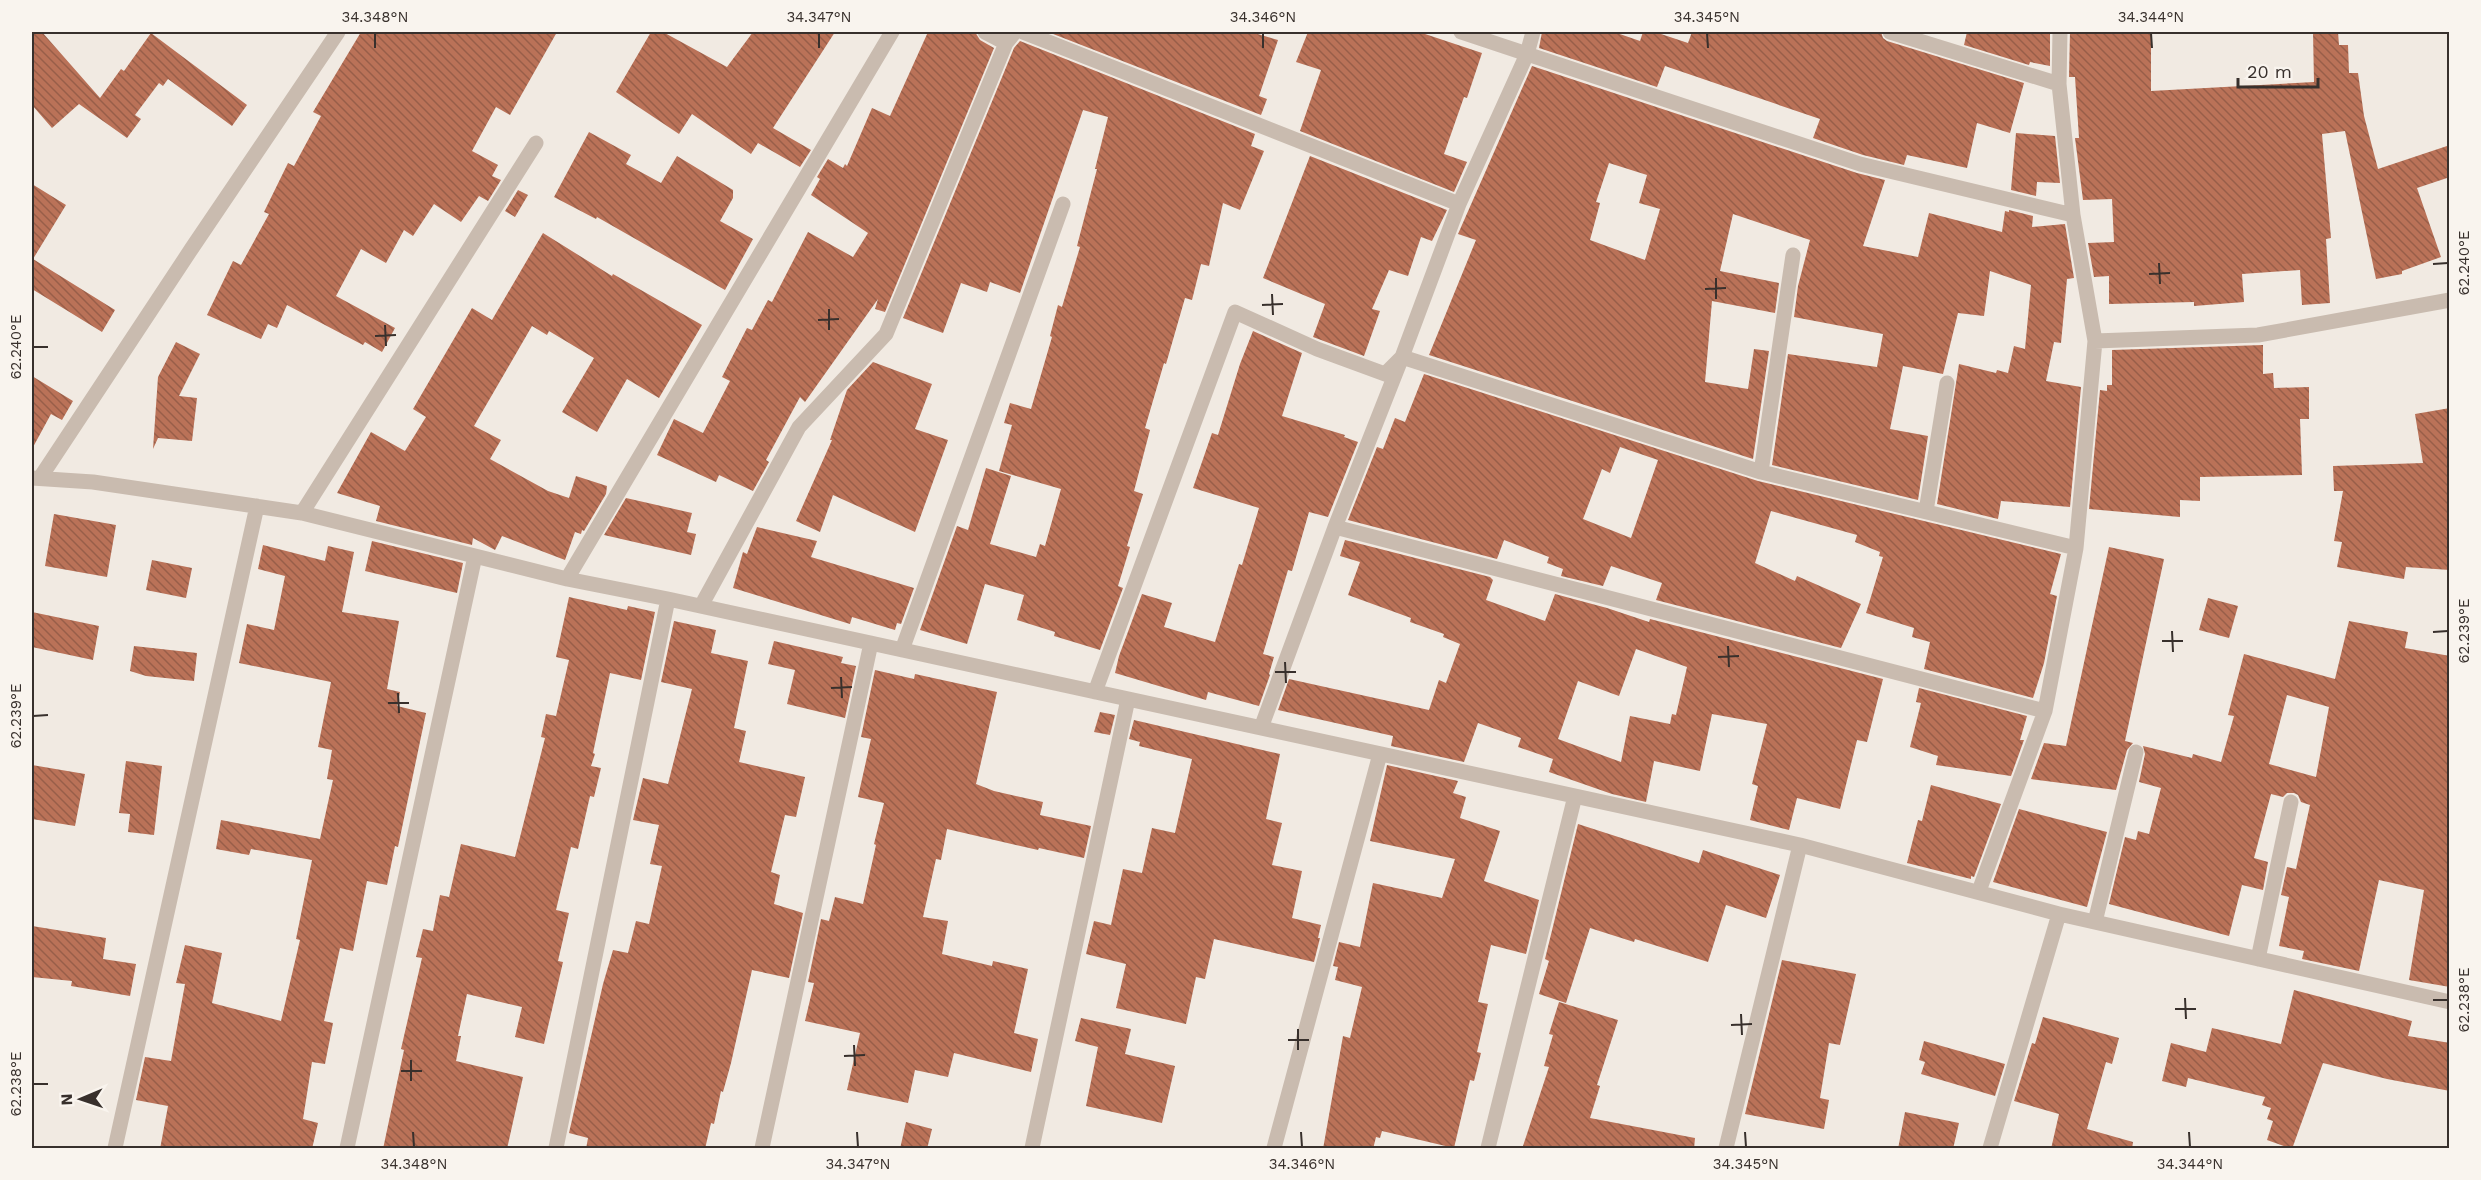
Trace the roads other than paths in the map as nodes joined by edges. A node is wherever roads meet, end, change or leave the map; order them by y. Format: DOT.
graph roads {
  1 [pos="338,32"];
  2 [pos="892,32"];
  3 [pos="985,32"];
  4 [pos="1023,32"];
  5 [pos="1461,32"];
  6 [pos="1533,32"];
  7 [pos="1890,32"];
  8 [pos="2060,32"];
  9 [pos="1010,38"];
  10 [pos="1527,54"];
  11 [pos="2059,84"];
  12 [pos="536,143"];
  13 [pos="1063,204"];
  14 [pos="1459,204"];
  15 [pos="2073,215"];
  16 [pos="1793,255"];
  17 [pos="2450,300"];
  18 [pos="2095,341"];
  19 [pos="1402,357"];
  20 [pos="1947,383"];
  21 [pos="1761,472"];
  22 [pos="36,478"];
  23 [pos="257,506"];
  24 [pos="1926,511"];
  25 [pos="302,513"];
  26 [pos="1335,527"];
  27 [pos="2076,548"];
  28 [pos="475,556"];
  29 [pos="567,579"];
  30 [pos="668,598"];
  31 [pos="701,606"];
  32 [pos="871,643"];
  33 [pos="902,650"];
  34 [pos="1095,692"];
  35 [pos="1128,699"];
  36 [pos="2045,711"];
  37 [pos="1262,728"];
  38 [pos="2136,752"];
  39 [pos="1380,754"];
  40 [pos="1575,796"];
  41 [pos="2291,802"];
  42 [pos="1800,845"];
  43 [pos="1979,891"];
  44 [pos="2059,914"];
  45 [pos="2095,922"];
  46 [pos="2258,959"];
  47 [pos="2450,1002"];
  48 [pos="115,1149"];
  49 [pos="347,1149"];
  50 [pos="556,1149"];
  51 [pos="762,1149"];
  52 [pos="1032,1149"];
  53 [pos="1274,1149"];
  54 [pos="1488,1149"];
  55 [pos="1726,1149"];
  56 [pos="1990,1149"];
  1 -- 22 [label="street"];
  2 -- 29 [label="street"];
  3 -- 9 [label="street"];
  4 -- 14 [label="street"];
  5 -- 10 [label="street"];
  6 -- 10 [label="street"];
  7 -- 11 [label="street"];
  8 -- 11 [label="street"];
  9 -- 31 [label="street"];
  10 -- 14 [label="street"];
  10 -- 15 [label="street"];
  11 -- 15 [label="street"];
  12 -- 25 [label="street"];
  13 -- 33 [label="street"];
  14 -- 19 [label="street"];
  15 -- 18 [label="street"];
  16 -- 21 [label="street"];
  17 -- 18 [label="street"];
  18 -- 27 [label="street"];
  19 -- 21 [label="street"];
  19 -- 26 [label="street"];
  19 -- 34 [label="street"];
  20 -- 24 [label="street"];
  21 -- 24 [label="street"];
  22 -- 23 [label="street"];
  23 -- 25 [label="street"];
  23 -- 48 [label="street"];
  24 -- 27 [label="street"];
  25 -- 28 [label="street"];
  26 -- 36 [label="street"];
  26 -- 37 [label="street"];
  27 -- 36 [label="street"];
  28 -- 29 [label="street"];
  28 -- 49 [label="street"];
  29 -- 30 [label="street"];
  30 -- 31 [label="street"];
  30 -- 50 [label="street"];
  31 -- 32 [label="street"];
  32 -- 33 [label="street"];
  32 -- 51 [label="street"];
  33 -- 34 [label="street"];
  34 -- 35 [label="street"];
  35 -- 37 [label="street"];
  35 -- 52 [label="street"];
  36 -- 43 [label="street"];
  37 -- 39 [label="street"];
  38 -- 45 [label="street"];
  39 -- 40 [label="street"];
  39 -- 53 [label="street"];
  40 -- 42 [label="street"];
  40 -- 54 [label="street"];
  41 -- 46 [label="street"];
  42 -- 43 [label="street"];
  42 -- 55 [label="street"];
  43 -- 44 [label="street"];
  44 -- 45 [label="street"];
  44 -- 56 [label="street"];
  45 -- 46 [label="street"];
  46 -- 47 [label="street"];
}
